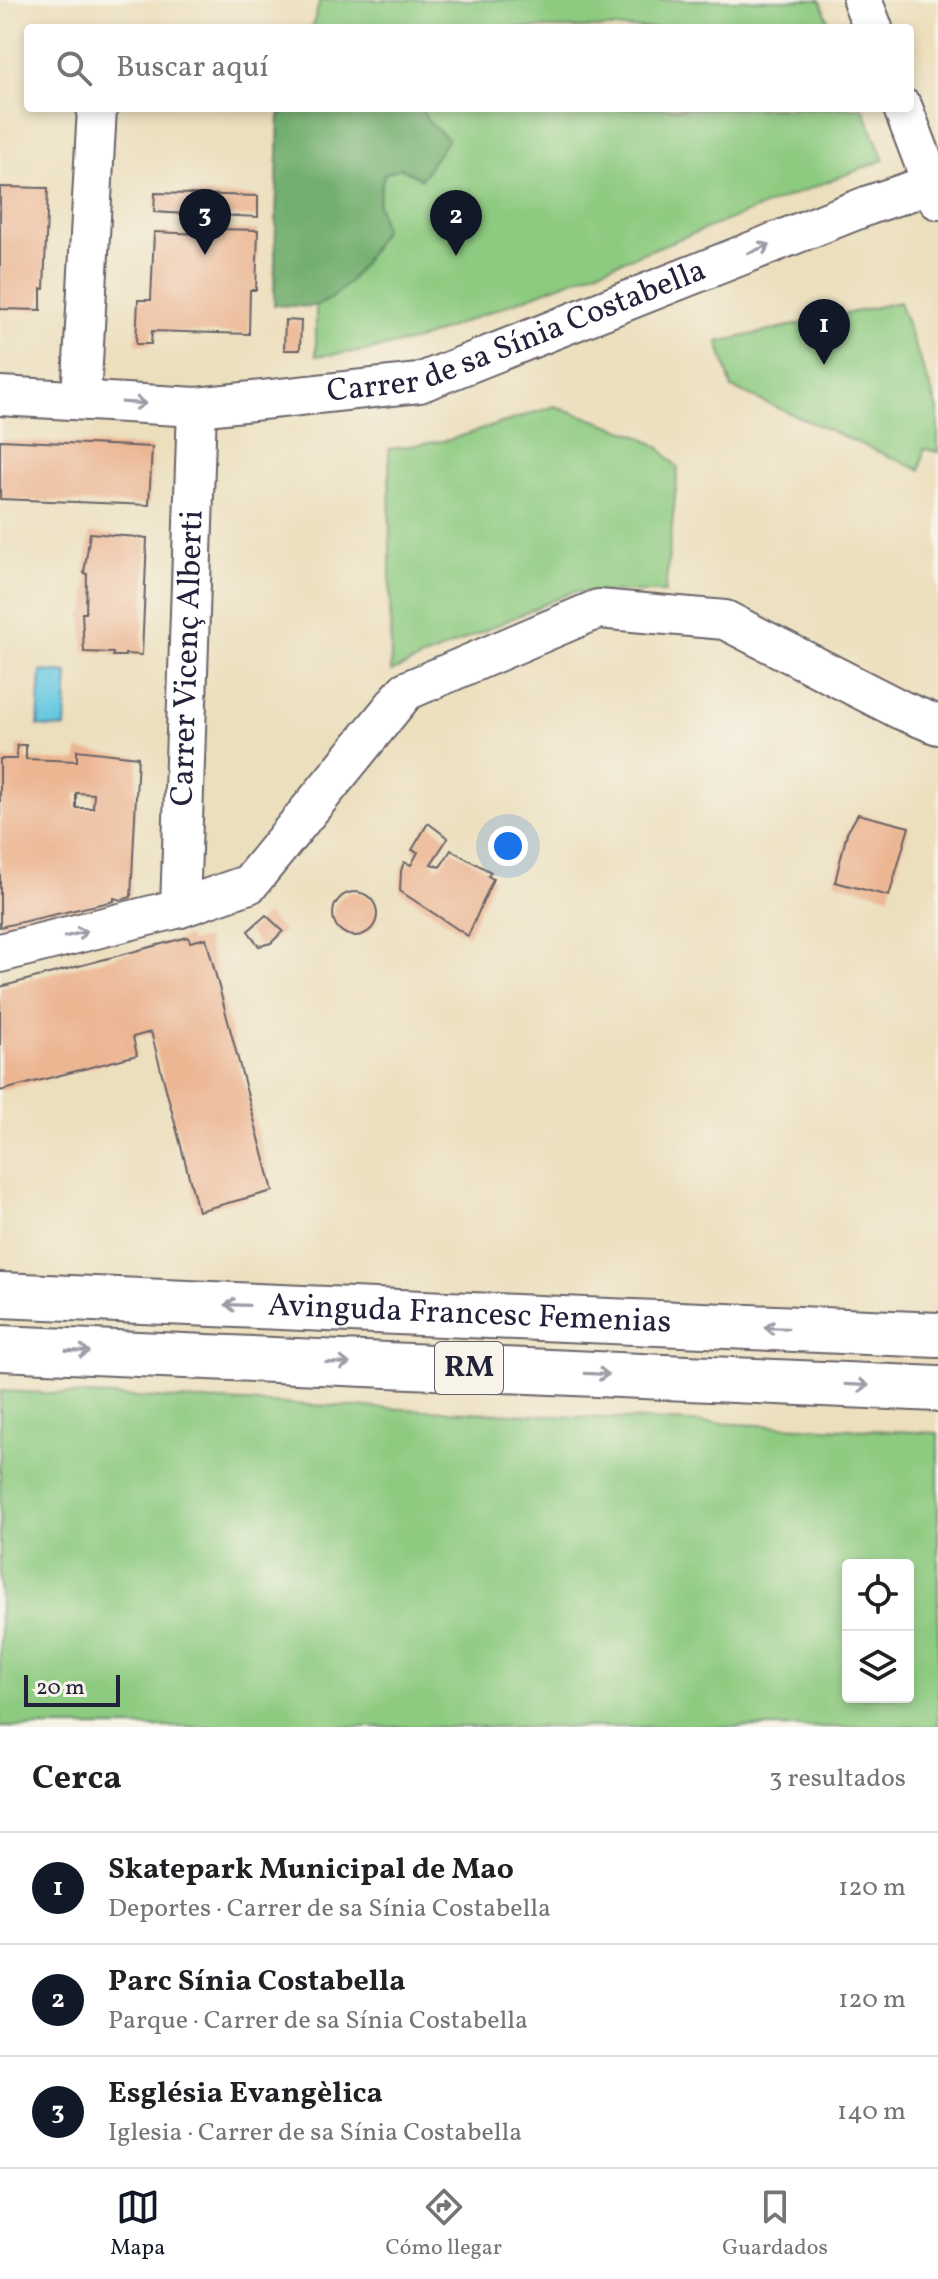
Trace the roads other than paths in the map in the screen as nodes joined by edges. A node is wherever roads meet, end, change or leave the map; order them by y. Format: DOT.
graph roads {
  1 [pos="862,0"];
  2 [pos="871,24"];
  3 [pos="97,112"];
  4 [pos="905,112"];
  5 [pos="936,189"];
  6 [pos="0,396"];
  7 [pos="81,399"];
  8 [pos="197,407"];
  9 [pos="938,725"];
  10 [pos="180,908"];
  11 [pos="0,953"];
  12 [pos="0,1295"];
  13 [pos="938,1335"];
  14 [pos="0,1348"];
  15 [pos="938,1389"];
  1 -- 2 [label="street"];
  3 -- 7 [label="street"];
  4 -- 5 [label="street"];
  8 -- 5 [label="street, Carrer de sa Sínia Costabella, one-way"];
  6 -- 7 [label="street, Carrer de sa Sínia Costabella"];
  7 -- 8 [label="street, Carrer de sa Sínia Costabella, one-way"];
  8 -- 10 [label="street, Carrer Vicenç Alberti"];
  9 -- 10 [label="street"];
  11 -- 10 [label="street, one-way"];
  13 -- 12 [label="main road, Avinguda Francesc Femenias / RM, one-way"];
  14 -- 15 [label="main road, Avinguda Francesc Femenias / RM, one-way"];
}
